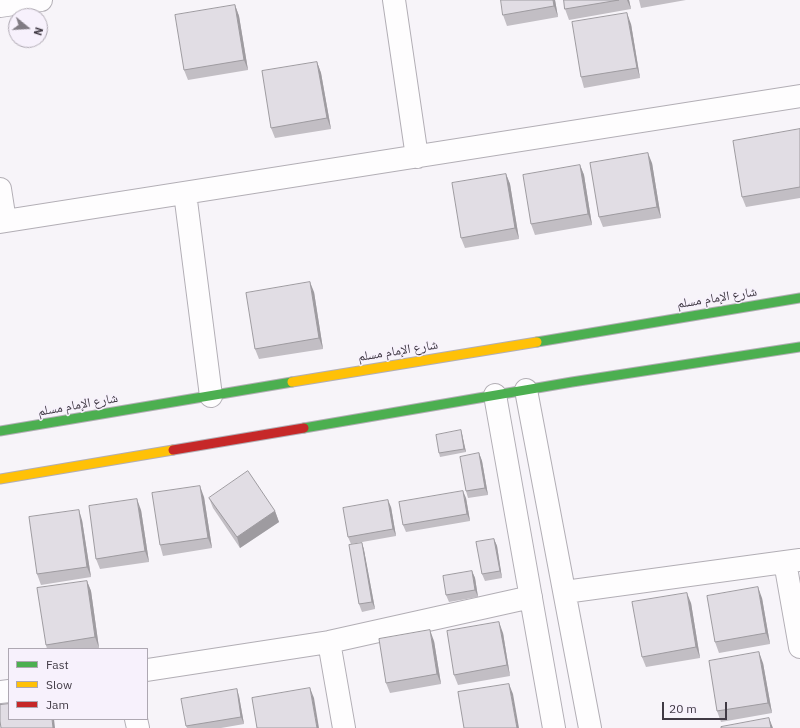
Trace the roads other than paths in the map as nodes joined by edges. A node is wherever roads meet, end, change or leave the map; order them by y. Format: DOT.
graph roads {
  1 [pos="41,0"];
  2 [pos="394,0"];
  3 [pos="0,6"];
  4 [pos="800,96"];
  5 [pos="417,157"];
  6 [pos="0,189"];
  7 [pos="186,193"];
  8 [pos="3,222"];
  9 [pos="800,298"];
  10 [pos="800,347"];
  11 [pos="526,390"];
  12 [pos="495,395"];
  13 [pos="210,396"];
  14 [pos="0,431"];
  15 [pos="0,479"];
  16 [pos="792,561"];
  17 [pos="565,592"];
  18 [pos="531,597"];
  19 [pos="329,642"];
  20 [pos="800,647"];
  21 [pos="148,670"];
  22 [pos="344,728"];
  23 [pos="554,728"];
  24 [pos="590,728"];
  1 -- 3 [label="street"];
  2 -- 5 [label="street"];
  4 -- 5 [label="street"];
  5 -- 7 [label="street"];
  6 -- 8 [label="street"];
  7 -- 8 [label="street"];
  7 -- 13 [label="street"];
  9 -- 13 [label="main road, شارع الإمام مسلم"];
  10 -- 11 [label="main road"];
  11 -- 12 [label="main road"];
  11 -- 17 [label="street"];
  12 -- 15 [label="main road"];
  12 -- 18 [label="street"];
  13 -- 14 [label="main road, شارع الإمام مسلم"];
  16 -- 17 [label="street"];
  16 -- 20 [label="street"];
  17 -- 24 [label="street"];
  18 -- 19 [label="street"];
  18 -- 23 [label="street"];
  19 -- 21 [label="street"];
  19 -- 22 [label="street"];
}
